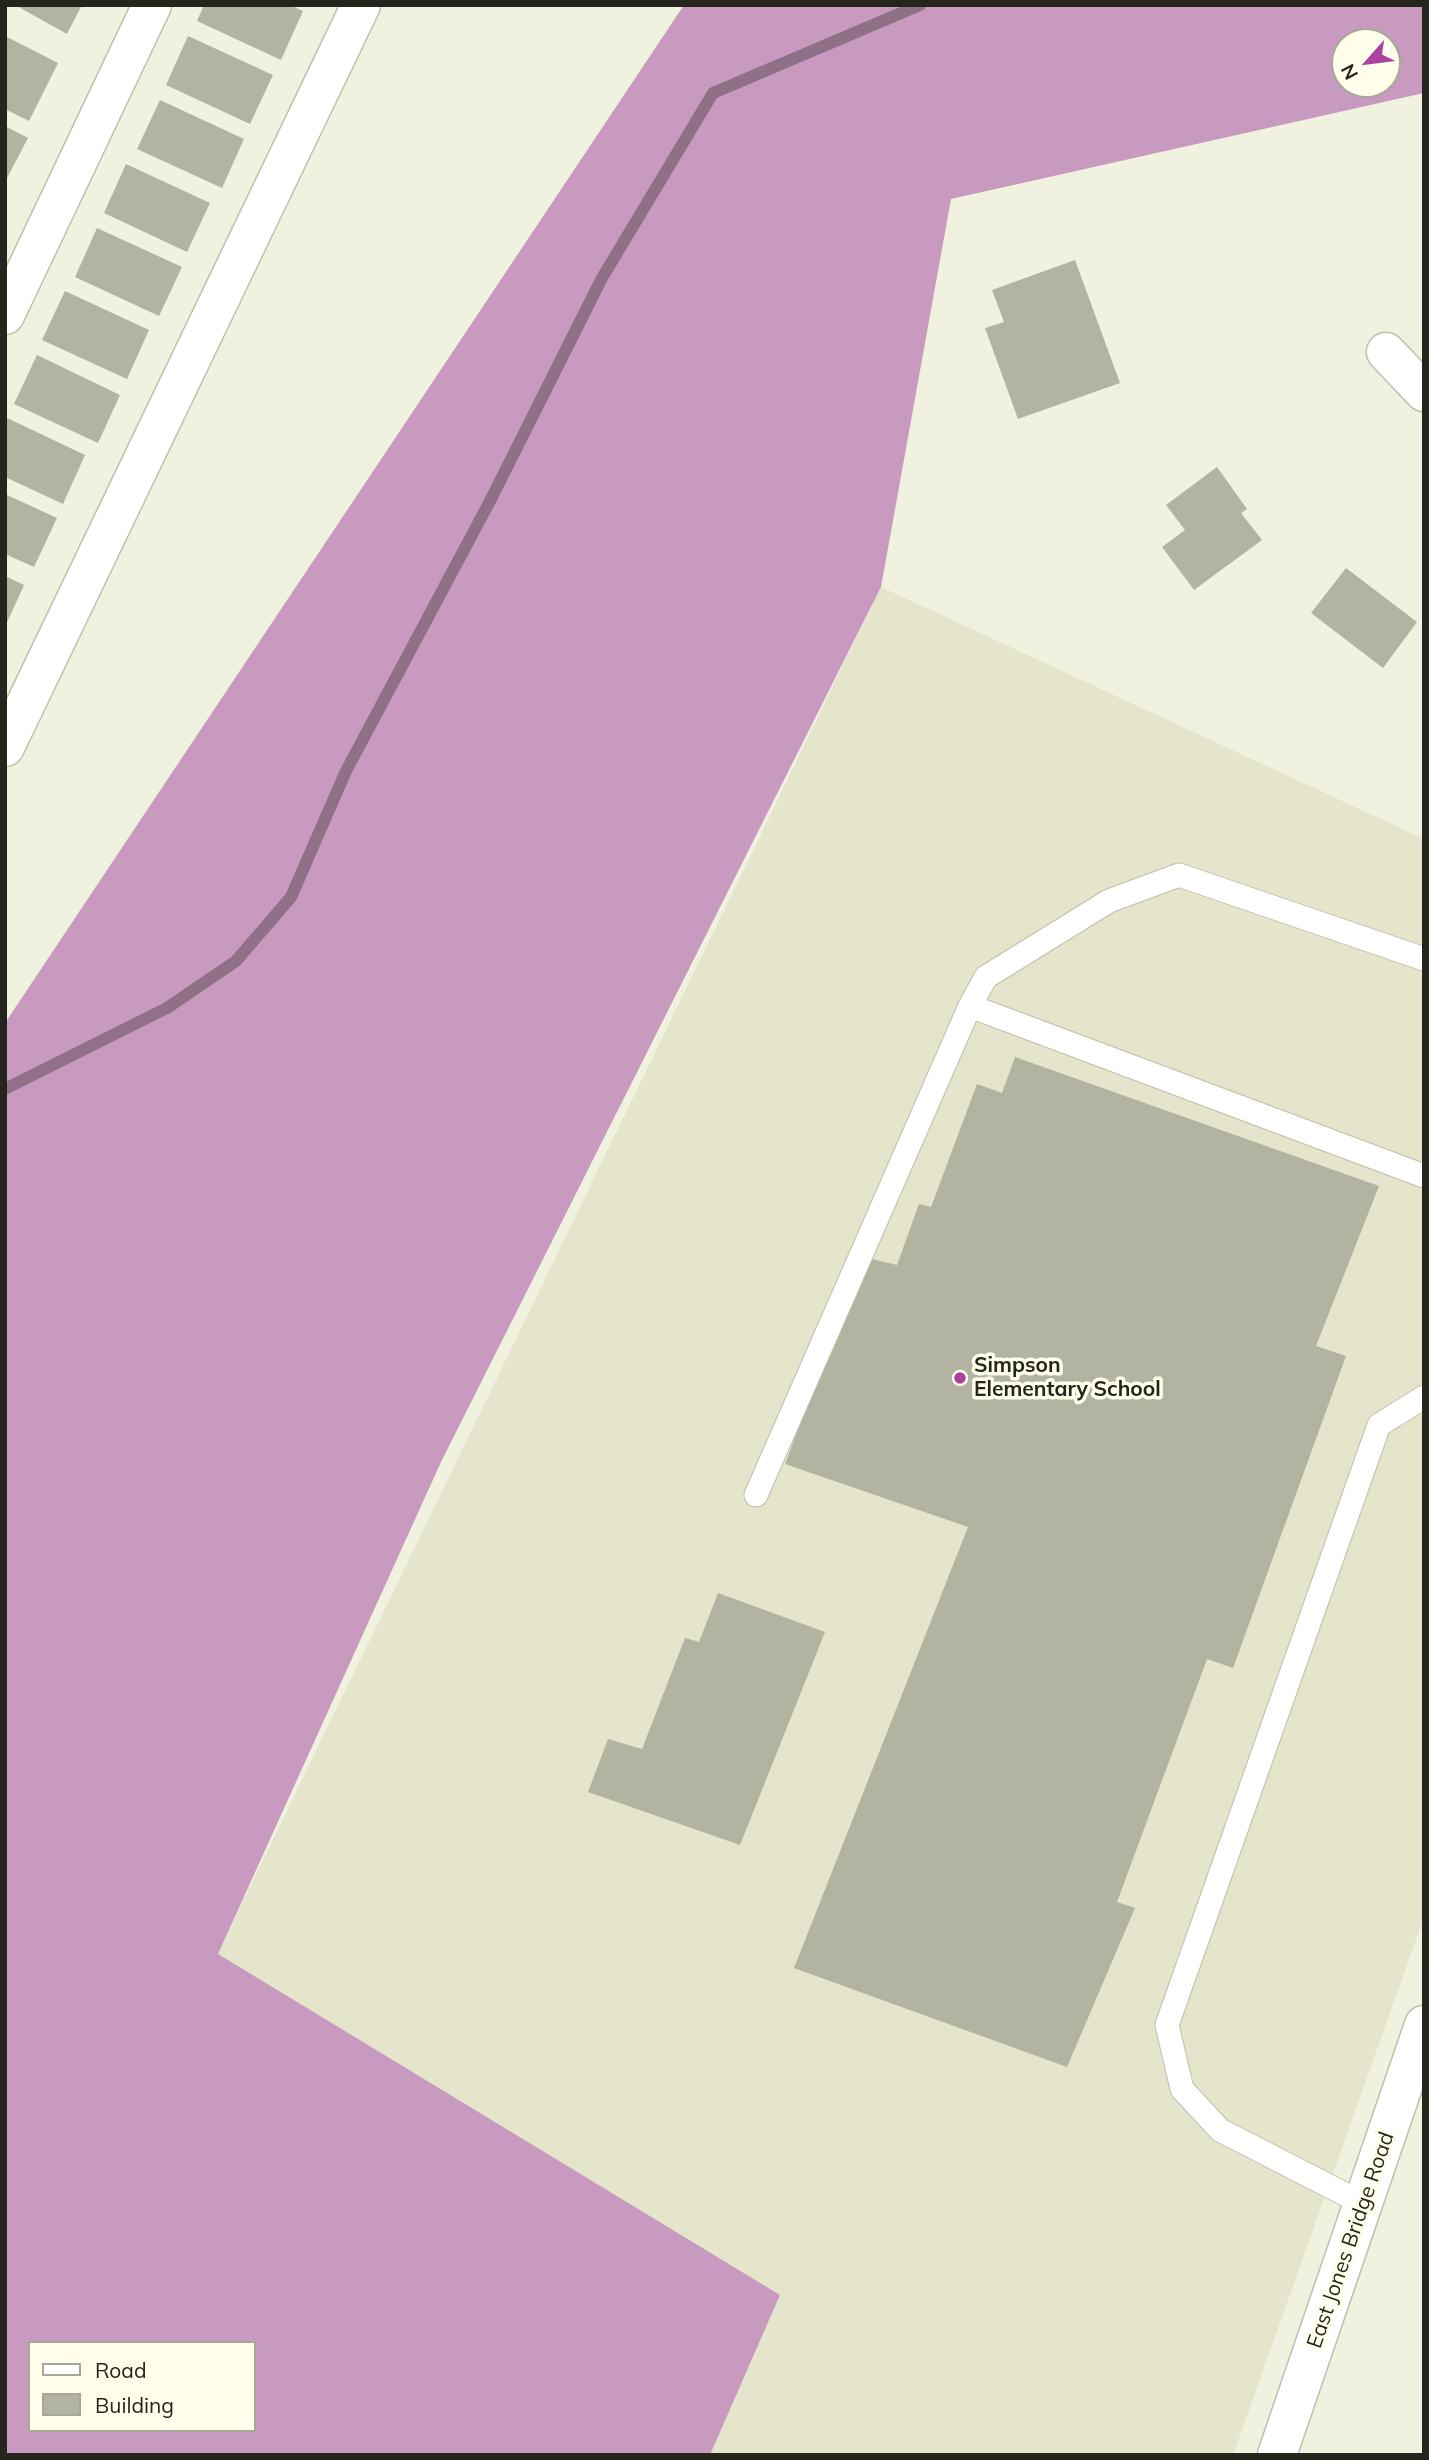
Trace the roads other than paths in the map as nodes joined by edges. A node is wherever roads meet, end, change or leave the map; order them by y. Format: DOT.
graph roads {
  1 [pos="152,5"];
  2 [pos="361,5"];
  3 [pos="5,315"];
  4 [pos="1386,352"];
  5 [pos="1424,392"];
  6 [pos="5,747"];
  7 [pos="1424,959"];
  8 [pos="970,1006"];
  9 [pos="1424,1176"];
  10 [pos="1424,1396"];
  11 [pos="756,1495"];
  12 [pos="1424,2025"];
  13 [pos="1364,2204"];
  14 [pos="1277,2455"];
  1 -- 3 [label="street"];
  2 -- 6 [label="street"];
  4 -- 5 [label="street"];
  7 -- 8 [label="lane"];
  8 -- 9 [label="lane"];
  8 -- 11 [label="lane"];
  10 -- 13 [label="lane"];
  12 -- 13 [label="street, East Jones Bridge Road"];
  13 -- 14 [label="street, East Jones Bridge Road"];
}
